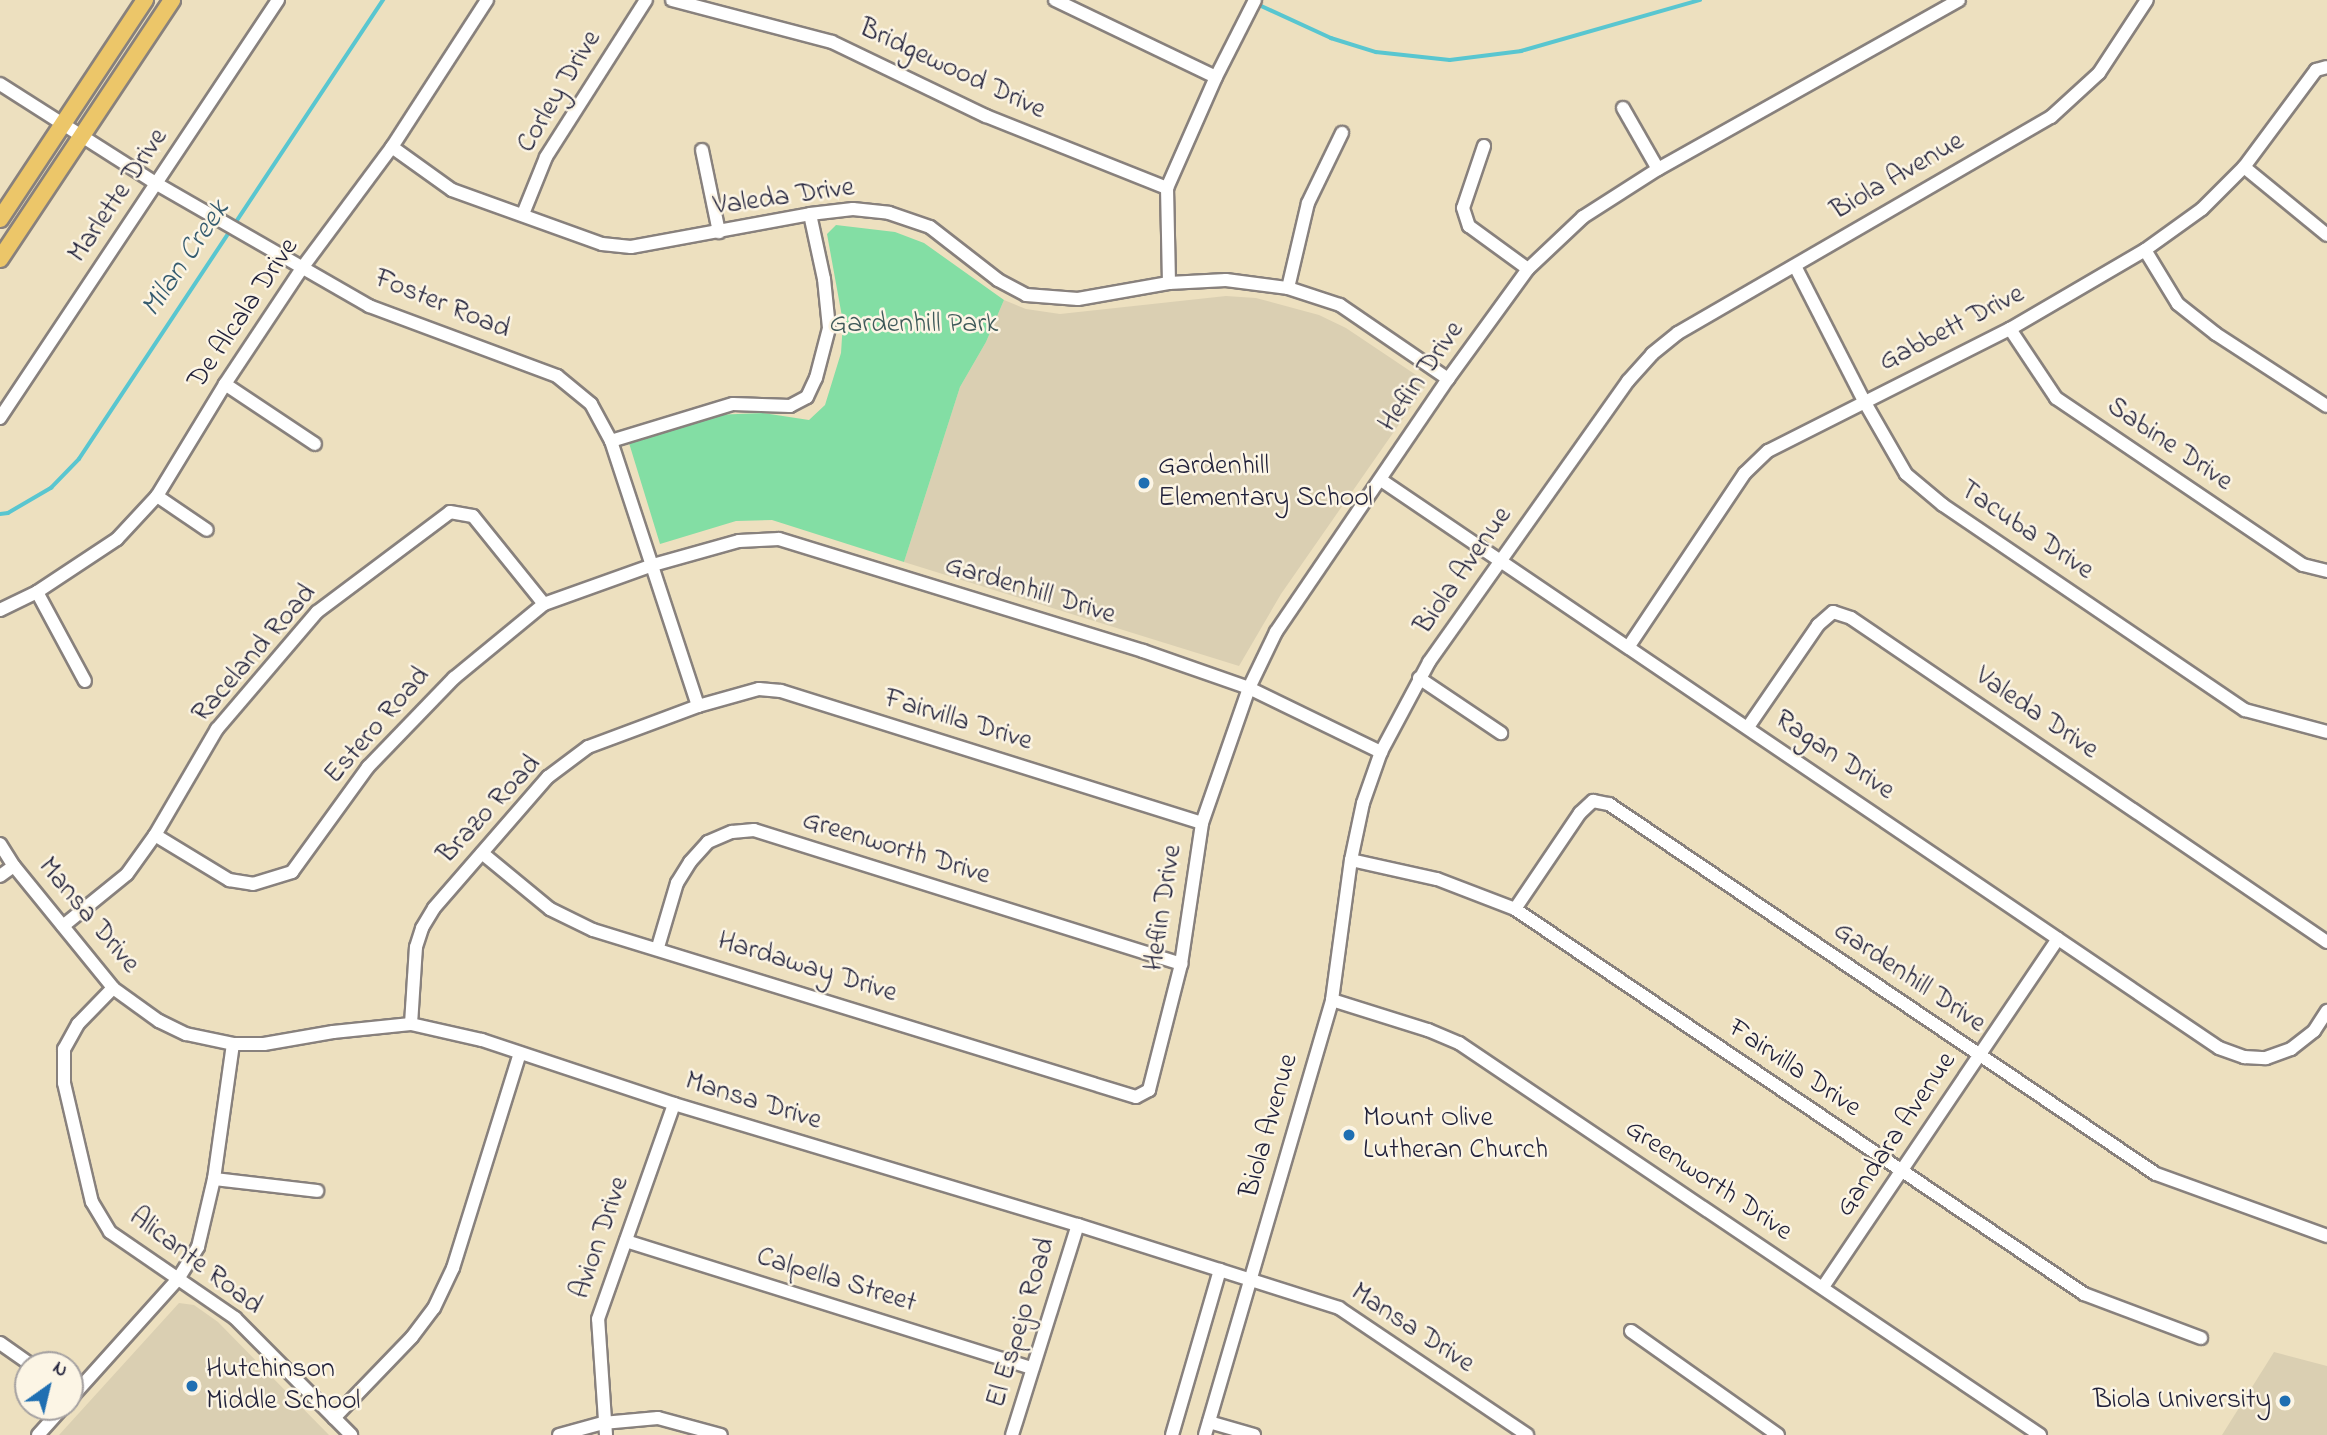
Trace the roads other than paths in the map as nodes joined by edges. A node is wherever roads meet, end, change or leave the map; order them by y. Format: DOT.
graph roads {
  1 [pos="145,0"];
  2 [pos="172,0"];
  3 [pos="278,0"];
  4 [pos="486,0"];
  5 [pos="646,0"];
  6 [pos="672,0"];
  7 [pos="1055,0"];
  8 [pos="1959,0"];
  9 [pos="2147,0"];
  10 [pos="1252,6"];
  11 [pos="2322,68"];
  12 [pos="1216,77"];
  13 [pos="0,84"];
  14 [pos="1623,108"];
  15 [pos="62,125"];
  16 [pos="1342,133"];
  17 [pos="81,136"];
  18 [pos="1484,146"];
  19 [pos="392,147"];
  20 [pos="702,150"];
  21 [pos="2244,167"];
  22 [pos="1658,169"];
  23 [pos="157,184"];
  24 [pos="1167,188"];
  25 [pos="523,214"];
  26 [pos="810,214"];
  27 [pos="0,219"];
  28 [pos="719,232"];
  29 [pos="2327,235"];
  30 [pos="2145,250"];
  31 [pos="0,260"];
  32 [pos="1795,266"];
  33 [pos="302,268"];
  34 [pos="1528,269"];
  35 [pos="1169,284"];
  36 [pos="1288,288"];
  37 [pos="2010,329"];
  38 [pos="1448,380"];
  39 [pos="225,384"];
  40 [pos="1864,401"];
  41 [pos="2327,406"];
  42 [pos="0,418"];
  43 [pos="611,441"];
  44 [pos="315,444"];
  45 [pos="1381,480"];
  46 [pos="157,496"];
  47 [pos="207,530"];
  48 [pos="1501,561"];
  49 [pos="653,565"];
  50 [pos="2327,571"];
  51 [pos="37,592"];
  52 [pos="544,604"];
  53 [pos="0,610"];
  54 [pos="1629,646"];
  55 [pos="1419,678"];
  56 [pos="85,681"];
  57 [pos="1249,688"];
  58 [pos="698,706"];
  59 [pos="1748,727"];
  60 [pos="2327,732"];
  61 [pos="1501,733"];
  62 [pos="1381,752"];
  63 [pos="1202,823"];
  64 [pos="155,835"];
  65 [pos="0,844"];
  66 [pos="482,853"];
  67 [pos="1351,860"];
  68 [pos="13,866"];
  69 [pos="0,876"];
  70 [pos="1515,909"];
  71 [pos="63,926"];
  72 [pos="2058,939"];
  73 [pos="2327,942"];
  74 [pos="658,947"];
  75 [pos="1181,964"];
  76 [pos="113,988"];
  77 [pos="1332,1000"];
  78 [pos="2327,1011"];
  79 [pos="411,1024"];
  80 [pos="233,1044"];
  81 [pos="520,1053"];
  82 [pos="1980,1055"];
  83 [pos="1136,1097"];
  84 [pos="674,1104"];
  85 [pos="1903,1173"];
  86 [pos="214,1179"];
  87 [pos="317,1191"];
  88 [pos="1078,1225"];
  89 [pos="2327,1236"];
  90 [pos="626,1241"];
  91 [pos="1220,1270"];
  92 [pos="178,1279"];
  93 [pos="1251,1279"];
  94 [pos="1823,1287"];
  95 [pos="1631,1331"];
  96 [pos="2201,1338"];
  97 [pos="1032,1368"];
  98 [pos="84,1381"];
  99 [pos="334,1418"];
  100 [pos="50,1421"];
  101 [pos="1760,1424"];
  102 [pos="604,1429"];
  103 [pos="1207,1429"];
  104 [pos="38,1435"];
  105 [pos="351,1435"];
  106 [pos="559,1435"];
  107 [pos="721,1435"];
  108 [pos="1012,1435"];
  109 [pos="1172,1435"];
  110 [pos="1254,1435"];
  111 [pos="1527,1435"];
  112 [pos="1753,1435"];
  113 [pos="1778,1435"];
  114 [pos="2040,1435"];
  1 -- 15 [label="main road"];
  2 -- 17 [label="main road"];
  3 -- 23 [label="street, Marlette Drive"];
  4 -- 19 [label="street, De Alcala Drive"];
  5 -- 25 [label="street, Corley Drive"];
  6 -- 24 [label="street, Bridgewood Drive"];
  7 -- 12 [label="street"];
  8 -- 22 [label="street, Heflin Drive"];
  9 -- 32 [label="street, Biola Avenue"];
  10 -- 12 [label="street"];
  11 -- 21 [label="street, Gabbett Drive"];
  12 -- 24 [label="street"];
  13 -- 15 [label="street, Foster Road"];
  14 -- 22 [label="street"];
  15 -- 17 [label="street, Foster Road"];
  15 -- 27 [label="main road"];
  16 -- 36 [label="street"];
  17 -- 23 [label="street, Foster Road"];
  17 -- 31 [label="main road"];
  18 -- 34 [label="street"];
  19 -- 25 [label="street, Valeda Drive"];
  19 -- 33 [label="street, De Alcala Drive"];
  20 -- 28 [label="street"];
  21 -- 29 [label="street"];
  21 -- 30 [label="street, Gabbett Drive"];
  22 -- 34 [label="street, Heflin Drive"];
  23 -- 33 [label="street, Foster Road"];
  23 -- 42 [label="street, Marlette Drive"];
  24 -- 35 [label="street"];
  25 -- 28 [label="street, Valeda Drive"];
  26 -- 28 [label="street, Valeda Drive"];
  26 -- 35 [label="street, Valeda Drive"];
  26 -- 43 [label="street"];
  30 -- 37 [label="street, Gabbett Drive"];
  30 -- 41 [label="street"];
  32 -- 40 [label="street, Tacuba Drive"];
  32 -- 48 [label="street, Biola Avenue"];
  33 -- 39 [label="street, De Alcala Drive"];
  33 -- 43 [label="street, Foster Road"];
  34 -- 38 [label="street, Heflin Drive"];
  35 -- 36 [label="street, Valeda Drive"];
  36 -- 38 [label="street, Valeda Drive"];
  37 -- 40 [label="street, Gabbett Drive"];
  37 -- 50 [label="street, Sabine Drive"];
  38 -- 45 [label="street, Heflin Drive"];
  39 -- 44 [label="street"];
  39 -- 46 [label="street, De Alcala Drive"];
  40 -- 54 [label="street, Gabbett Drive"];
  40 -- 60 [label="street, Tacuba Drive"];
  43 -- 49 [label="street, Foster Road"];
  45 -- 48 [label="street, Ragan Drive"];
  45 -- 57 [label="street, Heflin Drive"];
  46 -- 47 [label="street"];
  46 -- 51 [label="street, De Alcala Drive"];
  48 -- 54 [label="street, Ragan Drive"];
  48 -- 55 [label="street, Biola Avenue"];
  49 -- 52 [label="street, Estero Road"];
  49 -- 57 [label="street, Gardenhill Drive"];
  49 -- 58 [label="street, Foster Road"];
  51 -- 53 [label="street, De Alcala Drive"];
  51 -- 56 [label="street"];
  52 -- 64 [label="street, Estero Road"];
  52 -- 64 [label="street, Raceland Road"];
  54 -- 59 [label="street, Ragan Drive"];
  55 -- 61 [label="street"];
  55 -- 62 [label="street, Biola Avenue"];
  57 -- 62 [label="street, Gardenhill Drive"];
  57 -- 63 [label="street, Heflin Drive"];
  58 -- 63 [label="street, Fairvilla Drive"];
  58 -- 66 [label="street, Brazo Road"];
  59 -- 72 [label="street, Ragan Drive"];
  59 -- 73 [label="street, Valeda Drive"];
  62 -- 67 [label="street, Biola Avenue"];
  63 -- 75 [label="street, Heflin Drive"];
  64 -- 71 [label="street, Raceland Road"];
  65 -- 68 [label="street, Mansa Drive"];
  66 -- 74 [label="street, Hardaway Drive"];
  66 -- 79 [label="street, Brazo Road"];
  67 -- 70 [label="street, Fairvilla Drive"];
  67 -- 77 [label="street, Biola Avenue"];
  68 -- 69 [label="street"];
  68 -- 71 [label="street, Mansa Drive"];
  70 -- 82 [label="street, Gardenhill Drive"];
  70 -- 85 [label="street, Fairvilla Drive"];
  71 -- 76 [label="street, Mansa Drive"];
  72 -- 78 [label="street, Ragan Drive"];
  72 -- 82 [label="street, Gandara Avenue"];
  74 -- 75 [label="street, Greenworth Drive"];
  74 -- 83 [label="street, Hardaway Drive"];
  75 -- 83 [label="street, Heflin Drive"];
  76 -- 80 [label="street, Mansa Drive"];
  76 -- 92 [label="street, Alicante Road"];
  77 -- 93 [label="street, Biola Avenue"];
  77 -- 94 [label="street, Greenworth Drive"];
  79 -- 80 [label="street, Mansa Drive"];
  79 -- 81 [label="street, Mansa Drive"];
  80 -- 86 [label="street"];
  81 -- 84 [label="street, Mansa Drive"];
  81 -- 99 [label="street"];
  82 -- 85 [label="street, Gandara Avenue"];
  82 -- 89 [label="street, Gardenhill Drive"];
  84 -- 88 [label="street, Mansa Drive"];
  84 -- 90 [label="street, Avion Drive"];
  85 -- 94 [label="street, Gandara Avenue"];
  85 -- 96 [label="street, Fairvilla Drive"];
  86 -- 87 [label="street"];
  86 -- 92 [label="street"];
  88 -- 91 [label="street, Mansa Drive"];
  88 -- 97 [label="street, El Espejo Road"];
  90 -- 97 [label="street, Calpella Street"];
  90 -- 102 [label="street, Avion Drive"];
  91 -- 93 [label="street, Mansa Drive"];
  91 -- 109 [label="street"];
  92 -- 98 [label="street"];
  92 -- 99 [label="street, Alicante Road"];
  93 -- 103 [label="street, Biola Avenue"];
  93 -- 111 [label="street, Mansa Drive"];
  94 -- 114 [label="street, Greenworth Drive"];
  95 -- 101 [label="street"];
  97 -- 108 [label="street, El Espejo Road"];
  99 -- 105 [label="street, Alicante Road"];
  100 -- 104 [label="street"];
  101 -- 112 [label="street"];
  101 -- 113 [label="street"];
  102 -- 106 [label="street"];
  102 -- 107 [label="street"];
  103 -- 110 [label="street"];
}
